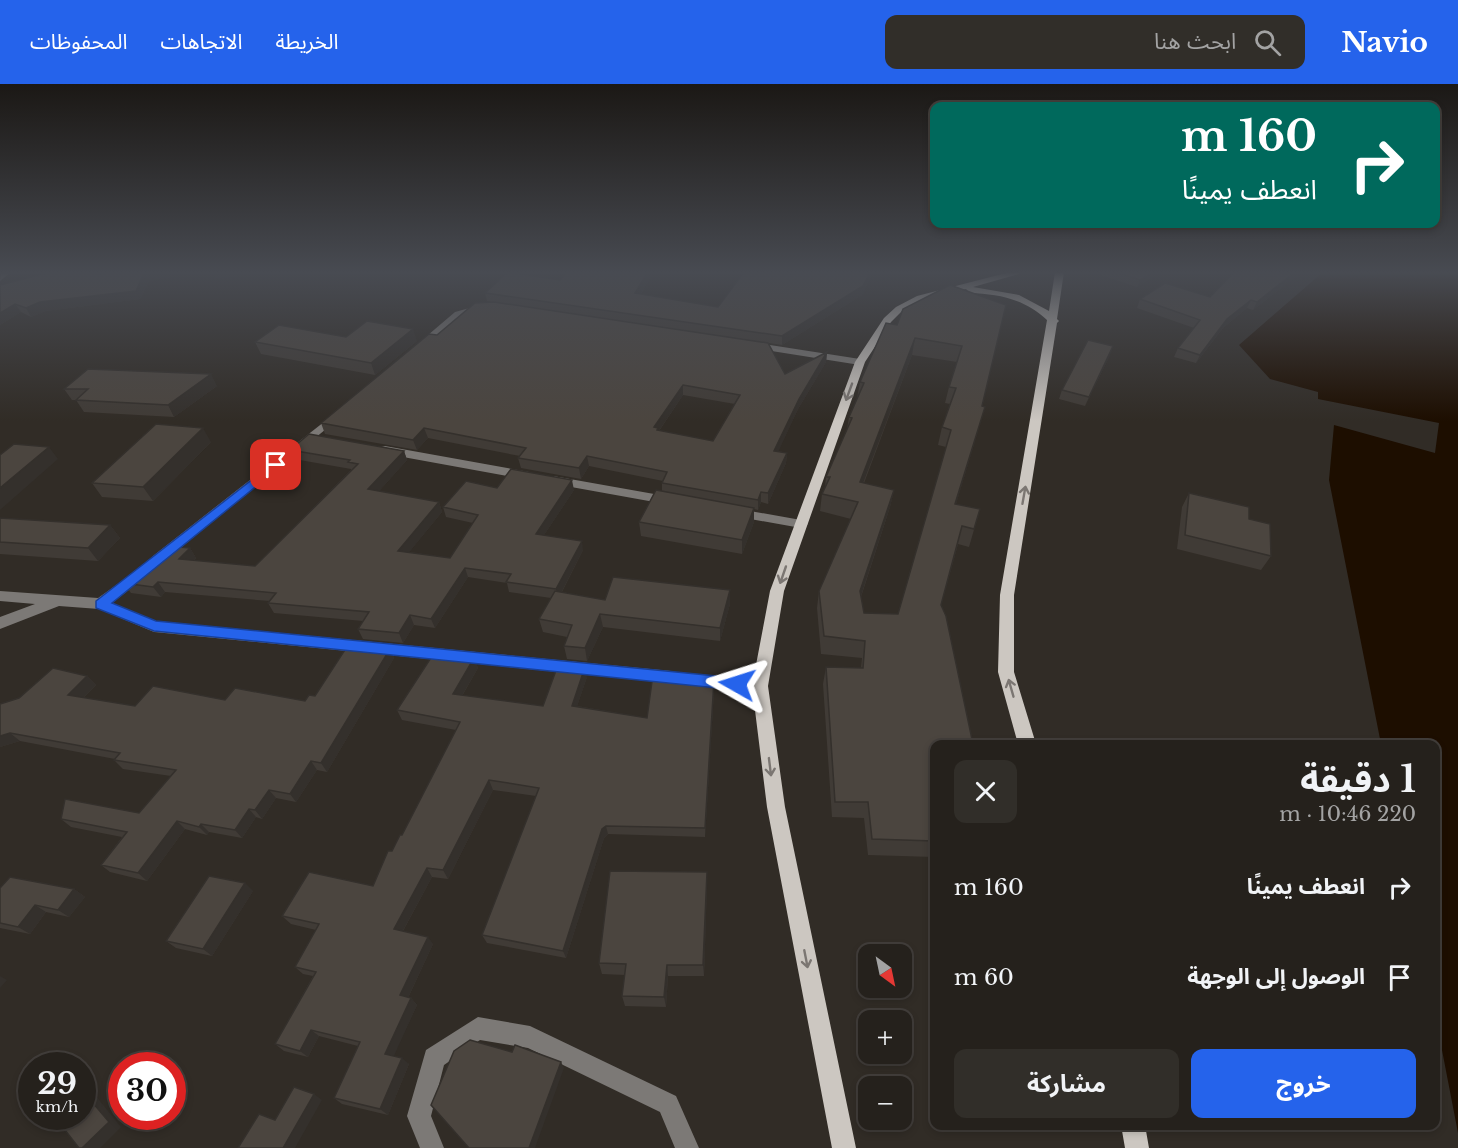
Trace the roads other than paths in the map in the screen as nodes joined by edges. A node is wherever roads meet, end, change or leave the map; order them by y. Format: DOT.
graph roads {
  1 [pos="1054,321"];
  2 [pos="449,322"];
  3 [pos="886,322"];
  4 [pos="743,344"];
  5 [pos="412,353"];
  6 [pos="860,362"];
  7 [pos="348,406"];
  8 [pos="369,447"];
  9 [pos="684,503"];
  10 [pos="719,509"];
  11 [pos="801,524"];
  12 [pos="0,596"];
  13 [pos="58,600"];
  14 [pos="101,604"];
  15 [pos="0,623"];
  16 [pos="760,686"];
  17 [pos="1027,740"];
  18 [pos="1134,1130"];
  19 [pos="432,1148"];
  20 [pos="687,1148"];
  21 [pos="844,1148"];
  22 [pos="1137,1148"];
  17 -- 1 [label="main road, one-way"];
  2 -- 5 [label="street"];
  3 -- 6 [label="main road"];
  4 -- 6 [label="street"];
  6 -- 11 [label="main road, one-way"];
  7 -- 14 [label="street"];
  8 -- 9 [label="street"];
  10 -- 11 [label="street"];
  11 -- 16 [label="main road, one-way"];
  12 -- 13 [label="street"];
  13 -- 14 [label="street"];
  13 -- 15 [label="street"];
  14 -- 16 [label="street"];
  16 -- 21 [label="main road, one-way"];
  18 -- 22 [label="main road"];
  19 -- 20 [label="street"];
}
